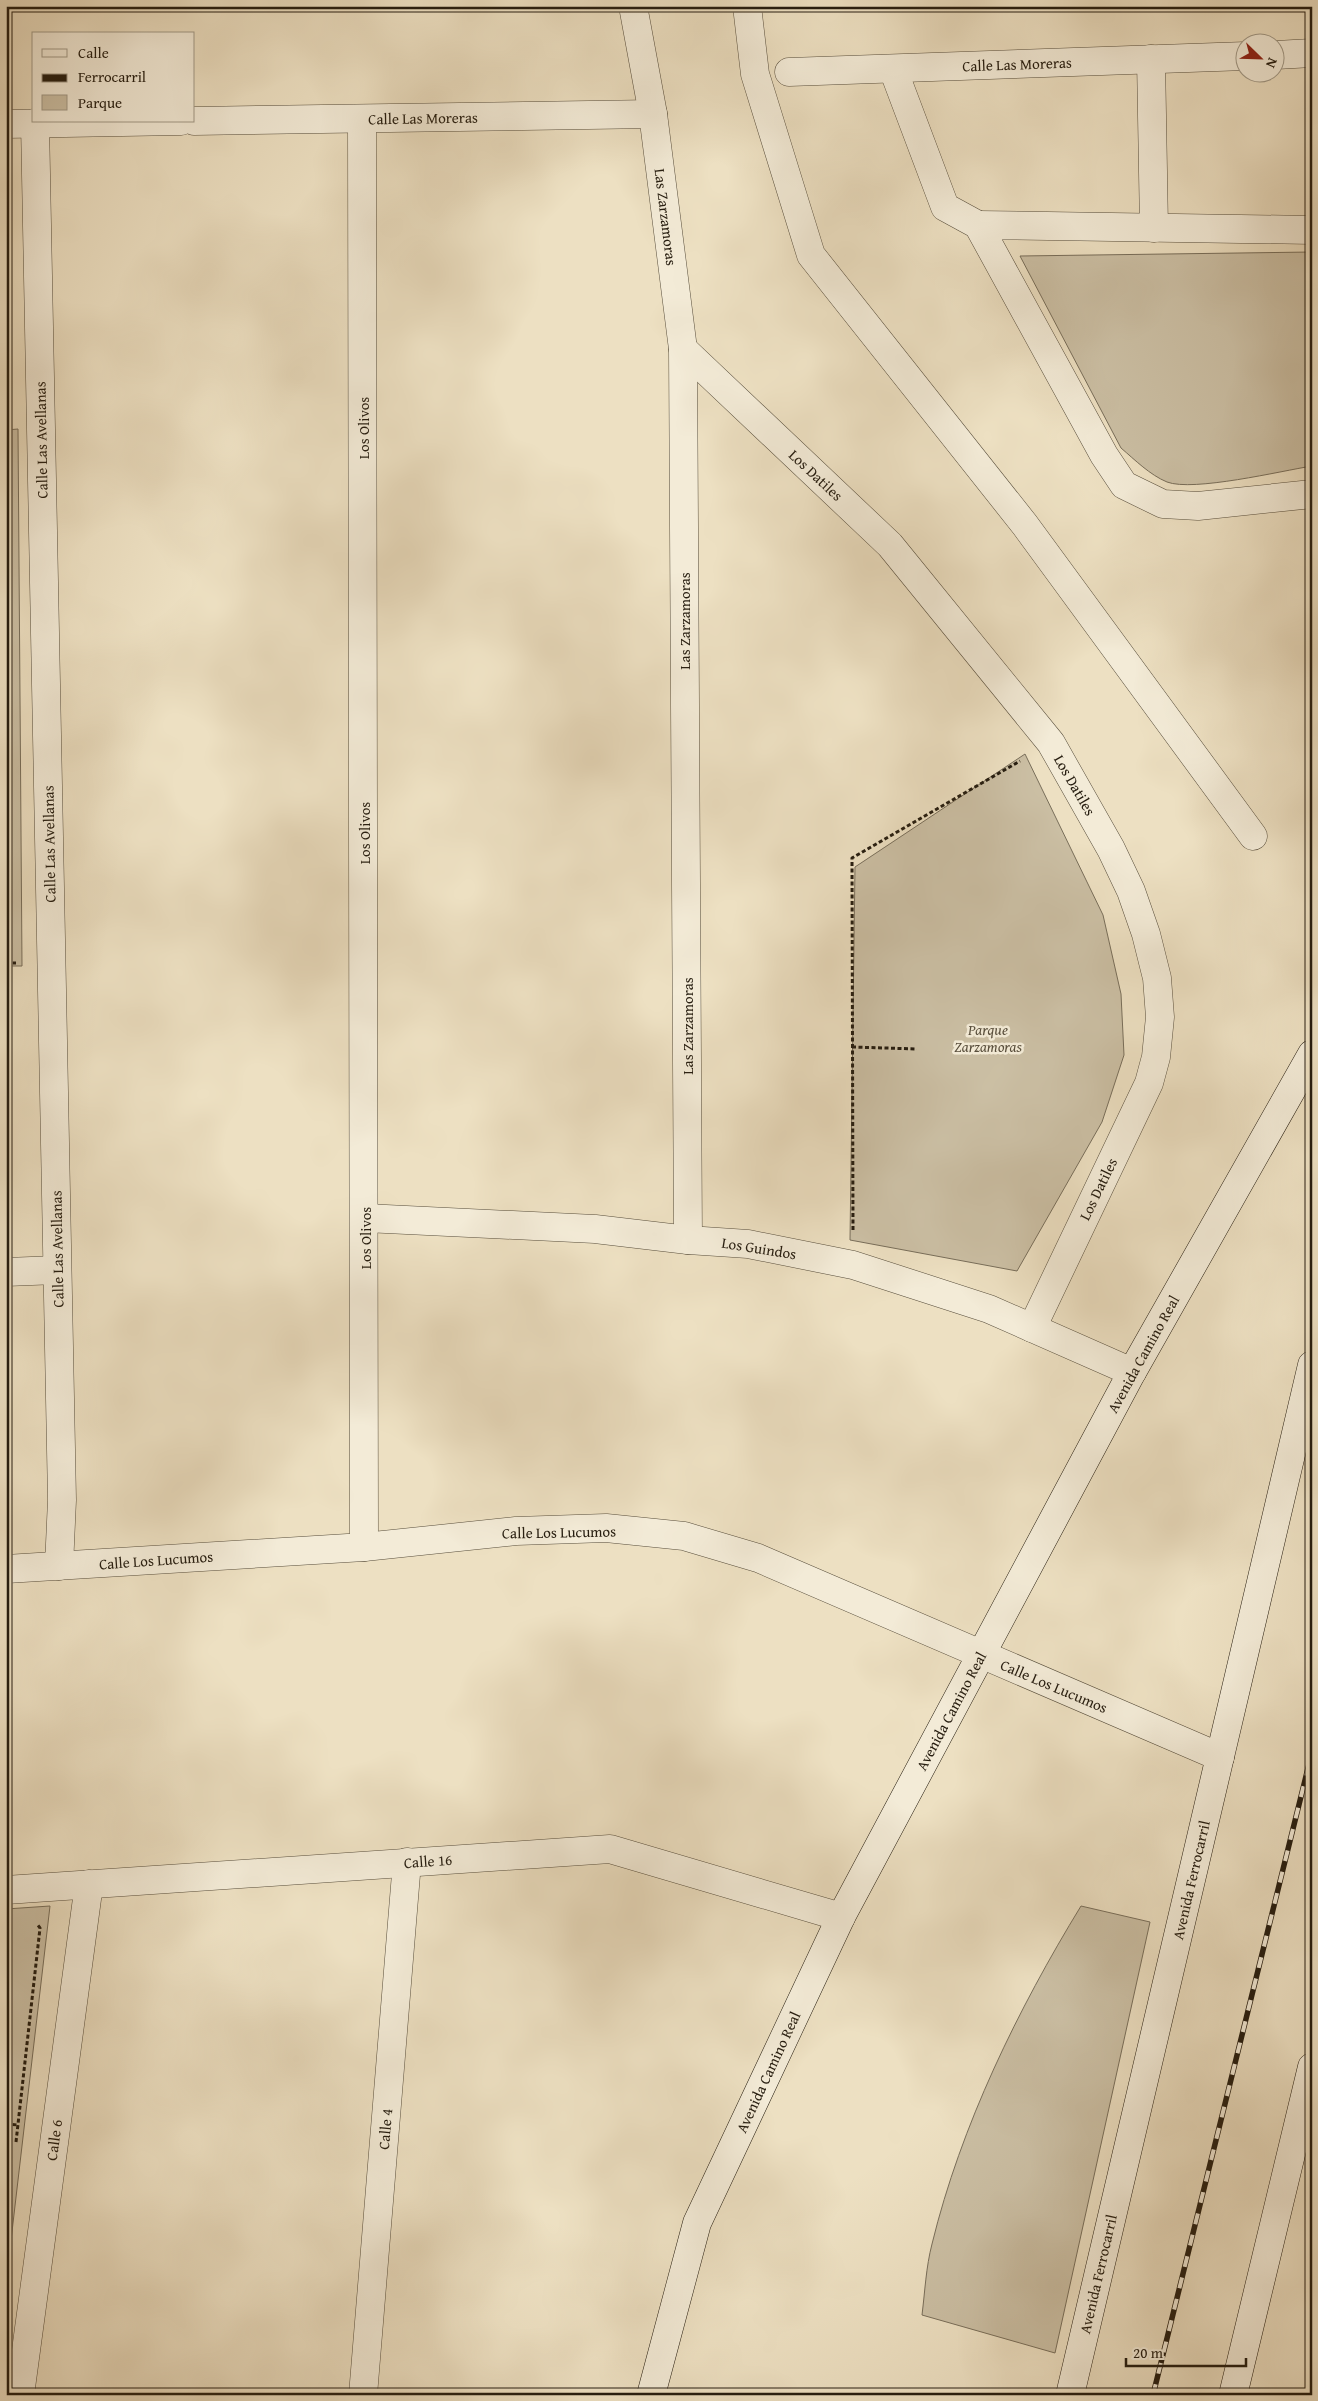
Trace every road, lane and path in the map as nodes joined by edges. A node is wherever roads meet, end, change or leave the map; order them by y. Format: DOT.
graph roads {
  1 [pos="633,6"];
  2 [pos="747,6"];
  3 [pos="1312,53"];
  4 [pos="1286,54"];
  5 [pos="1236,56"];
  6 [pos="1151,59"];
  7 [pos="893,69"];
  8 [pos="789,72"];
  9 [pos="653,114"];
  10 [pos="362,119"];
  11 [pos="195,121"];
  12 [pos="108,122"];
  13 [pos="35,123"];
  14 [pos="6,124"];
  15 [pos="978,225"];
  16 [pos="1154,228"];
  17 [pos="1312,230"];
  18 [pos="683,349"];
  19 [pos="1312,494"];
  20 [pos="1051,743"];
  21 [pos="1253,836"];
  22 [pos="6,963"];
  23 [pos="20,963"];
  24 [pos="852,1047"];
  25 [pos="917,1049"];
  26 [pos="1312,1054"];
  27 [pos="365,1218"];
  28 [pos="688,1240"];
  29 [pos="853,1265"];
  30 [pos="57,1270"];
  31 [pos="6,1272"];
  32 [pos="1032,1328"];
  33 [pos="1312,1364"];
  34 [pos="1132,1372"];
  35 [pos="364,1547"];
  36 [pos="59,1566"];
  37 [pos="6,1569"];
  38 [pos="981,1655"];
  39 [pos="1220,1757"];
  40 [pos="407,1862"];
  41 [pos="88,1884"];
  42 [pos="6,1890"];
  43 [pos="840,1917"];
  44 [pos="40,1928"];
  45 [pos="1312,2067"];
  46 [pos="6,2124"];
  47 [pos="18,2125"];
  48 [pos="16,2144"];
  49 [pos="20,2395"];
  50 [pos="363,2395"];
  51 [pos="651,2395"];
  52 [pos="1070,2395"];
  53 [pos="1233,2395"];
  1 -- 9 [label="street, Las Zarzamoras"];
  2 -- 21 [label="street"];
  3 -- 4 [label="street"];
  5 -- 6 [label="street, Calle Las Moreras"];
  6 -- 7 [label="street, Calle Las Moreras"];
  6 -- 16 [label="street"];
  7 -- 8 [label="street, Calle Las Moreras"];
  7 -- 15 [label="street"];
  9 -- 10 [label="street, Calle Las Moreras"];
  9 -- 18 [label="street, Las Zarzamoras"];
  10 -- 11 [label="street, Calle Las Moreras"];
  10 -- 27 [label="street, Los Olivos"];
  12 -- 13 [label="street"];
  13 -- 14 [label="street"];
  13 -- 30 [label="street, Calle Las Avellanas"];
  15 -- 16 [label="street"];
  15 -- 19 [label="street"];
  16 -- 17 [label="street"];
  18 -- 20 [label="street, Los Datiles"];
  18 -- 28 [label="street, Las Zarzamoras"];
  20 -- 24 [label="path"];
  20 -- 32 [label="street, Los Datiles"];
  22 -- 23 [label="path"];
  24 -- 25 [label="path"];
  24 -- 29 [label="path"];
  26 -- 34 [label="street, Avenida Camino Real"];
  27 -- 28 [label="street, Los Guindos"];
  27 -- 35 [label="street, Los Olivos"];
  28 -- 29 [label="street, Los Guindos"];
  29 -- 32 [label="street, Los Guindos"];
  30 -- 31 [label="street"];
  30 -- 36 [label="street, Calle Las Avellanas"];
  32 -- 34 [label="street, Los Guindos"];
  33 -- 39 [label="street, Avenida Ferrocarril"];
  34 -- 38 [label="street, Avenida Camino Real"];
  35 -- 36 [label="street, Calle Los Lucumos"];
  35 -- 38 [label="street, Calle Los Lucumos"];
  36 -- 37 [label="street, Calle Los Lucumos"];
  38 -- 39 [label="street, Calle Los Lucumos"];
  38 -- 43 [label="street, Avenida Camino Real"];
  39 -- 52 [label="street, Avenida Ferrocarril"];
  40 -- 41 [label="street, Calle 16"];
  40 -- 43 [label="street, Calle 16"];
  40 -- 50 [label="street, Calle 4"];
  41 -- 42 [label="street, Calle 16"];
  41 -- 49 [label="street, Calle 6"];
  43 -- 51 [label="street, Avenida Camino Real"];
  44 -- 47 [label="path"];
  45 -- 53 [label="street"];
  46 -- 47 [label="path"];
  47 -- 48 [label="path"];
}
